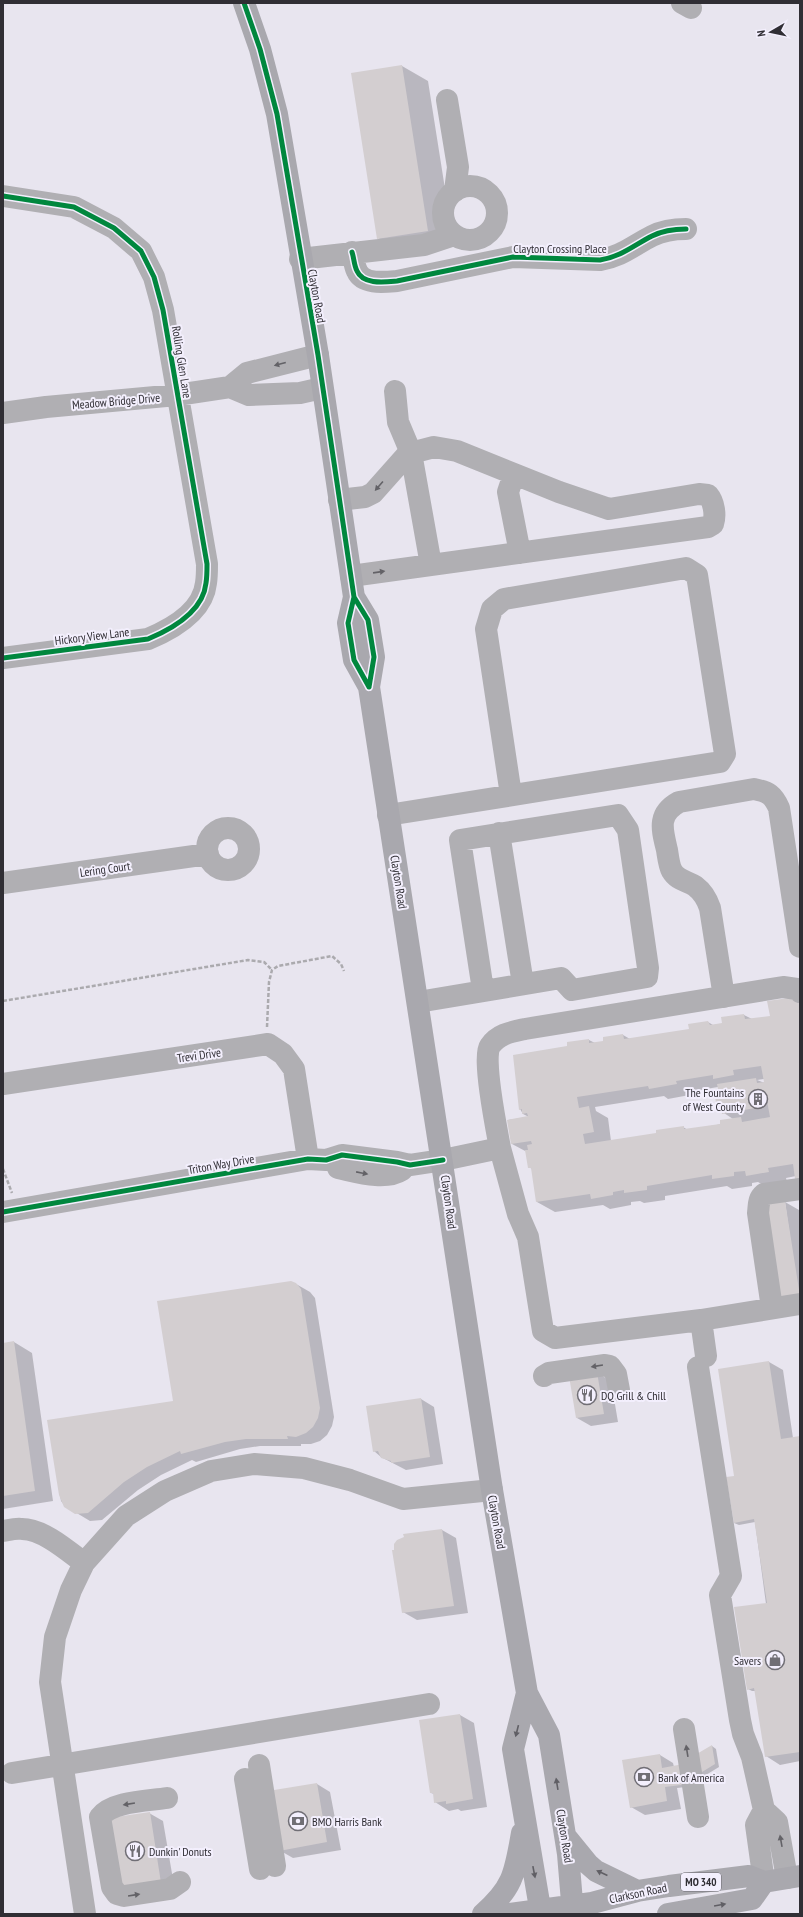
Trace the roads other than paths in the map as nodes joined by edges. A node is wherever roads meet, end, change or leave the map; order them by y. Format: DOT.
graph roads {
  1 [pos="244,3"];
  2 [pos="447,100"];
  3 [pos="455,191"];
  4 [pos="3,196"];
  5 [pos="686,228"];
  6 [pos="454,235"];
  7 [pos="352,252"];
  8 [pos="300,259"];
  9 [pos="318,355"];
  10 [pos="230,387"];
  11 [pos="322,388"];
  12 [pos="395,391"];
  13 [pos="177,395"];
  14 [pos="3,413"];
  15 [pos="408,455"];
  16 [pos="514,474"];
  17 [pos="339,500"];
  18 [pos="609,509"];
  19 [pos="612,540"];
  20 [pos="520,553"];
  21 [pos="431,565"];
  22 [pos="352,586"];
  23 [pos="180,621"];
  24 [pos="3,658"];
  25 [pos="511,795"];
  26 [pos="388,815"];
  27 [pos="499,833"];
  28 [pos="208,854"];
  29 [pos="3,883"];
  30 [pos="800,947"];
  31 [pos="523,984"];
  32 [pos="483,990"];
  33 [pos="800,992"];
  34 [pos="724,997"];
  35 [pos="418,1002"];
  36 [pos="3,1084"];
  37 [pos="500,1148"];
  38 [pos="317,1160"];
  39 [pos="443,1160"];
  40 [pos="800,1189"];
  41 [pos="8,1204"];
  42 [pos="800,1304"];
  43 [pos="772,1308"];
  44 [pos="701,1320"];
  45 [pos="544,1376"];
  46 [pos="619,1390"];
  47 [pos="492,1490"];
  48 [pos="3,1531"];
  49 [pos="84,1563"];
  50 [pos="527,1693"];
  51 [pos="429,1704"];
  52 [pos="684,1729"];
  53 [pos="61,1764"];
  54 [pos="12,1773"];
  55 [pos="167,1798"];
  56 [pos="764,1810"];
  57 [pos="698,1817"];
  58 [pos="524,1820"];
  59 [pos="565,1836"];
  60 [pos="263,1868"];
  61 [pos="794,1877"];
  62 [pos="180,1882"];
  63 [pos="764,1882"];
  64 [pos="636,1891"];
  65 [pos="573,1910"];
  66 [pos="540,1912"];
  67 [pos="85,1914"];
  68 [pos="483,1914"];
  69 [pos="510,1914"];
  70 [pos="668,1914"];
  1 -- 8 [label="main road, Clayton Road"];
  2 -- 3 [label="street"];
  3 -- 6 [label="street"];
  3 -- 6 [label="street"];
  4 -- 13 [label="street, Rolling Glen Lane"];
  5 -- 7 [label="street, Clayton Crossing Place"];
  6 -- 7 [label="street"];
  7 -- 8 [label="street"];
  8 -- 9 [label="main road, Clayton Road"];
  9 -- 10 [label="street, one-way"];
  9 -- 11 [label="main road, Clayton Road"];
  10 -- 11 [label="street"];
  10 -- 13 [label="street, Meadow Bridge Drive"];
  11 -- 17 [label="main road, Clayton Road"];
  12 -- 15 [label="street"];
  13 -- 14 [label="street, Meadow Bridge Drive"];
  13 -- 23 [label="street, Rolling Glen Lane"];
  15 -- 16 [label="street"];
  15 -- 17 [label="street, one-way"];
  15 -- 21 [label="street"];
  16 -- 18 [label="street"];
  16 -- 20 [label="street"];
  17 -- 22 [label="main road, Clayton Road"];
  18 -- 19 [label="street"];
  18 -- 19 [label="street"];
  19 -- 20 [label="street"];
  20 -- 21 [label="street"];
  22 -- 21 [label="street, one-way"];
  22 -- 26 [label="main road, Clayton Road"];
  23 -- 24 [label="street, Hickory View Lane"];
  25 -- 25 [label="street"];
  25 -- 26 [label="street"];
  26 -- 35 [label="main road, Clayton Road"];
  27 -- 31 [label="street"];
  27 -- 31 [label="street"];
  27 -- 32 [label="street"];
  28 -- 29 [label="street, Lering Court"];
  30 -- 34 [label="street"];
  31 -- 32 [label="street"];
  32 -- 35 [label="street"];
  33 -- 34 [label="street"];
  34 -- 37 [label="street"];
  35 -- 39 [label="main road, Clayton Road"];
  36 -- 38 [label="street, Trevi Drive"];
  37 -- 39 [label="street"];
  37 -- 44 [label="street"];
  38 -- 39 [label="street"];
  38 -- 41 [label="street, Triton Way Drive"];
  39 -- 47 [label="main road, Clayton Road"];
  40 -- 43 [label="street"];
  42 -- 43 [label="street"];
  43 -- 44 [label="street"];
  44 -- 56 [label="street"];
  46 -- 45 [label="street, one-way"];
  47 -- 49 [label="street"];
  47 -- 50 [label="main road, Clayton Road"];
  48 -- 49 [label="street"];
  49 -- 53 [label="street"];
  50 -- 58 [label="main road, Clayton Road, one-way"];
  59 -- 50 [label="main road, Clayton Road, one-way"];
  51 -- 53 [label="street"];
  57 -- 52 [label="street, one-way"];
  53 -- 54 [label="street"];
  53 -- 67 [label="street"];
  55 -- 62 [label="street, one-way"];
  61 -- 56 [label="street, one-way"];
  56 -- 63 [label="street"];
  58 -- 66 [label="main road, Clayton Road, one-way"];
  58 -- 68 [label="main road"];
  64 -- 59 [label="main road, one-way"];
  59 -- 65 [label="main road, Clayton Road"];
  60 -- 60 [label="street"];
  61 -- 63 [label="main road, Clarkson Road / MO 340"];
  63 -- 64 [label="main road, Clarkson Road / MO 340"];
  70 -- 63 [label="main road, MO 340, one-way"];
  64 -- 65 [label="main road, Clarkson Road / MO 340"];
  65 -- 66 [label="main road, Clarkson Road / MO 340"];
  66 -- 69 [label="main road, Clarkson Road / MO 340"];
}
